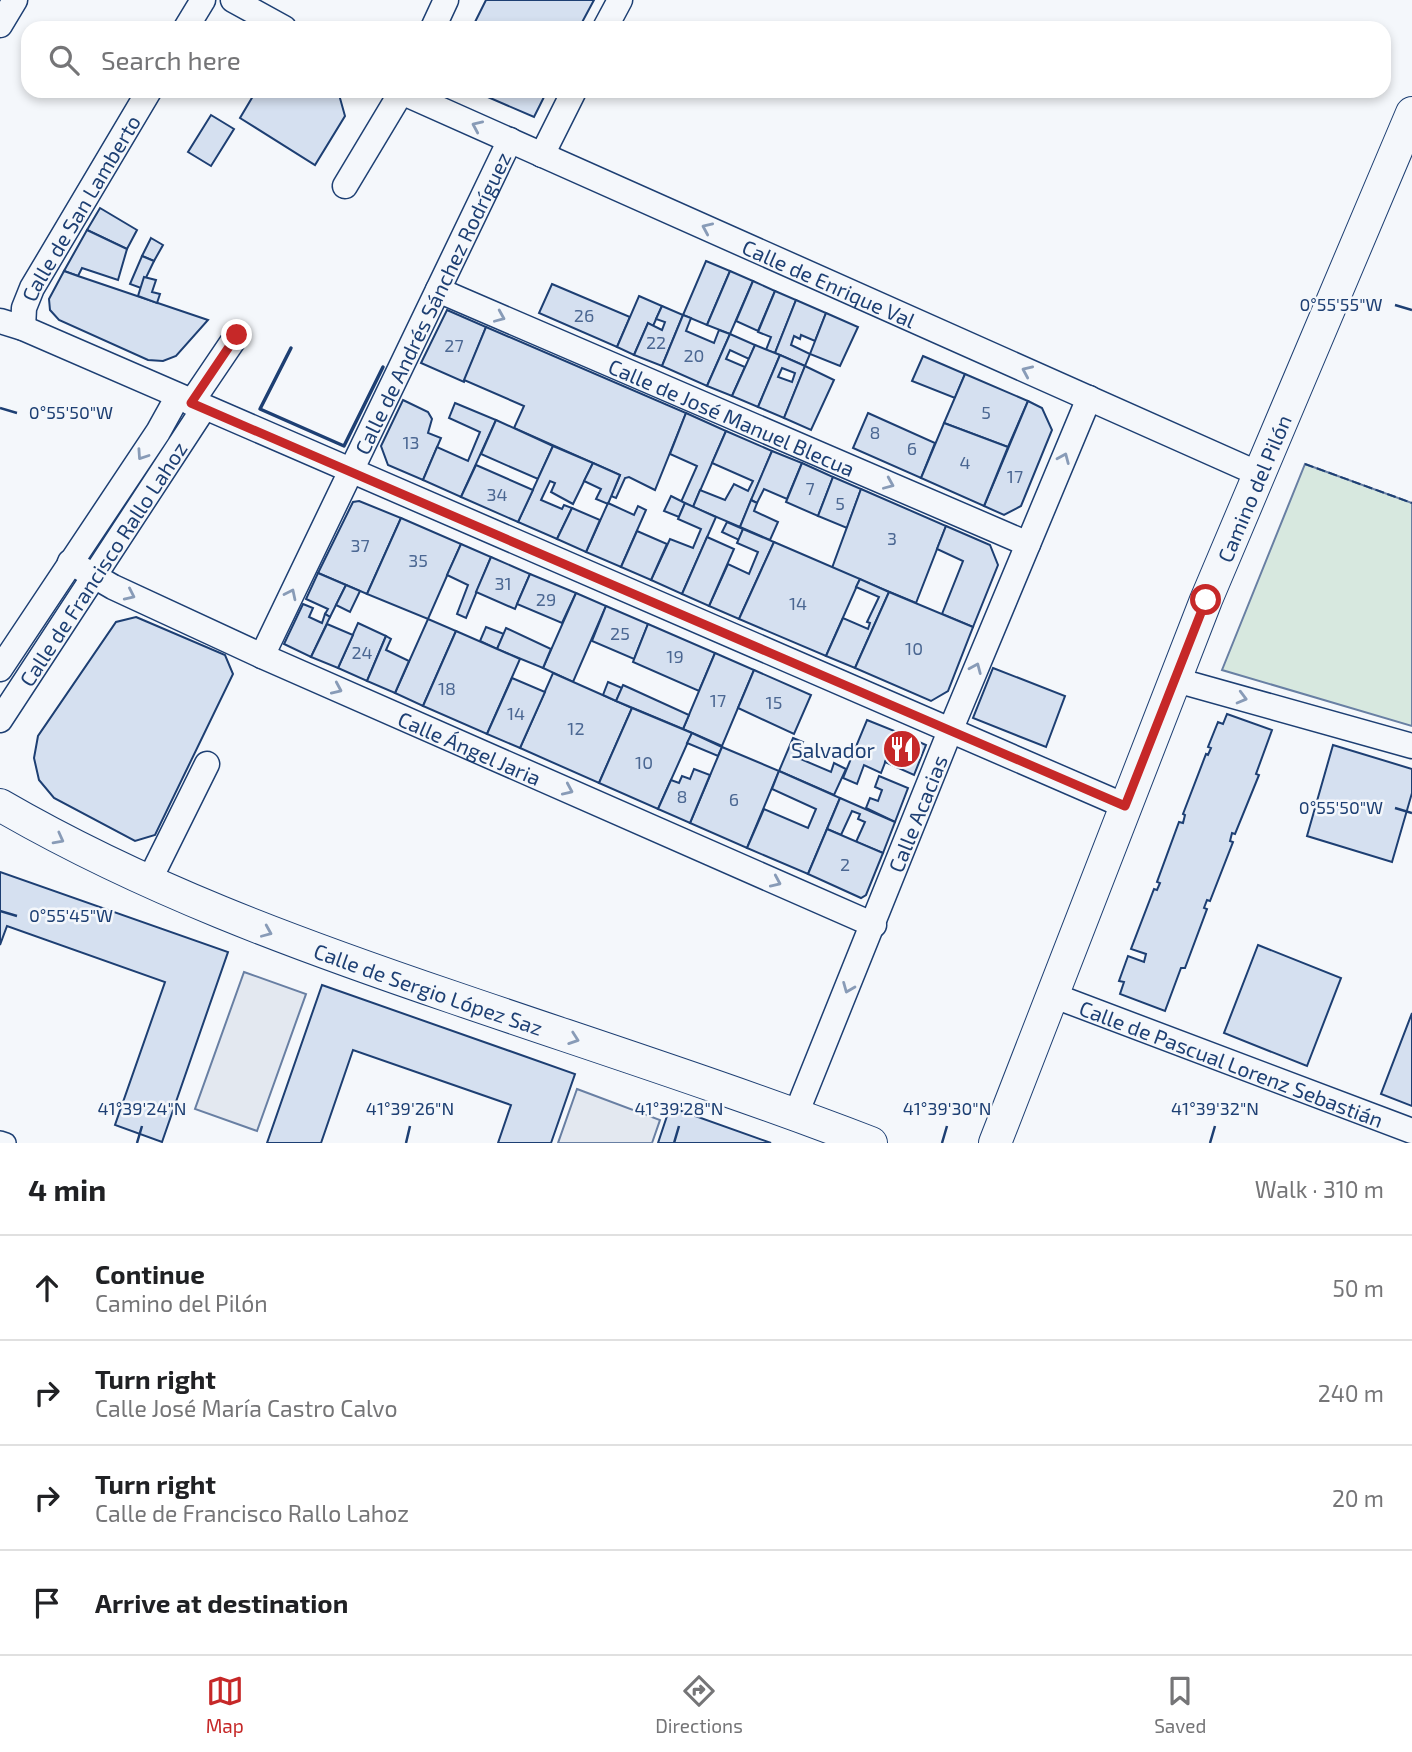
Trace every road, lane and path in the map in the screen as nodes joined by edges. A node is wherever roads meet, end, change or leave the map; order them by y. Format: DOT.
graph roads {
  1 [pos="15,0"];
  2 [pos="202,0"];
  3 [pos="233,0"];
  4 [pos="446,0"];
  5 [pos="620,0"];
  6 [pos="190,21"];
  7 [pos="271,21"];
  8 [pos="436,21"];
  9 [pos="610,21"];
  10 [pos="0,25"];
  11 [pos="145,98"];
  12 [pos="397,98"];
  13 [pos="416,98"];
  14 [pos="570,98"];
  15 [pos="1412,113"];
  16 [pos="509,140"];
  17 [pos="542,155"];
  18 [pos="345,186"];
  19 [pos="438,290"];
  20 [pos="11,324"];
  21 [pos="237,335"];
  22 [pos="1089,398"];
  23 [pos="191,402"];
  24 [pos="350,472"];
  25 [pos="1259,474"];
  26 [pos="1028,544"];
  27 [pos="70,562"];
  28 [pos="93,576"];
  29 [pos="262,656"];
  30 [pos="0,668"];
  31 [pos="1176,680"];
  32 [pos="0,720"];
  33 [pos="950,731"];
  34 [pos="1412,746"];
  35 [pos="207,764"];
  36 [pos="0,805"];
  37 [pos="1125,806"];
  38 [pos="148,883"];
  39 [pos="874,925"];
  40 [pos="1052,995"];
  41 [pos="796,1114"];
  42 [pos="1412,1131"];
  43 [pos="0,1141"];
  44 [pos="6,1143"];
  45 [pos="871,1143"];
  46 [pos="995,1143"];
  1 -- 10 [label="street"];
  2 -- 6 [label="street"];
  3 -- 7 [label="street"];
  4 -- 8 [label="street"];
  5 -- 9 [label="street"];
  11 -- 20 [label="street, Calle de San Lamberto"];
  12 -- 18 [label="street"];
  16 -- 13 [label="street, Calle de Enrique Val, one-way"];
  14 -- 17 [label="street"];
  15 -- 25 [label="street, Camino del Pilón"];
  16 -- 17 [label="street, Calle de Enrique Val"];
  16 -- 19 [label="street, Calle de Andrés Sánchez Rodríguez"];
  22 -- 17 [label="street, Calle de Enrique Val, one-way"];
  19 -- 24 [label="street, Calle de Andrés Sánchez Rodríguez"];
  19 -- 26 [label="street, Calle de José Manuel Blecua, one-way"];
  20 -- 23 [label="street"];
  21 -- 23 [label="street, Calle de Francisco Rallo Lahoz"];
  22 -- 25 [label="street, Calle de Enrique Val"];
  26 -- 22 [label="street, Calle Acacias, one-way"];
  23 -- 24 [label="street"];
  23 -- 27 [label="street, Calle de Francisco Rallo Lahoz, one-way"];
  23 -- 28 [label="street, Calle de Francisco Rallo Lahoz"];
  29 -- 24 [label="street, Calle de Andrés Sánchez Rodríguez, one-way"];
  24 -- 33 [label="street"];
  25 -- 31 [label="street, Camino del Pilón"];
  33 -- 26 [label="street, Calle Acacias, one-way"];
  27 -- 28 [label="street, Calle Ángel Jaria"];
  27 -- 30 [label="street, Calle de Francisco Rallo Lahoz"];
  28 -- 29 [label="street, Calle Ángel Jaria, one-way"];
  28 -- 32 [label="street, Calle de Francisco Rallo Lahoz"];
  29 -- 39 [label="street, Calle Ángel Jaria, one-way"];
  31 -- 34 [label="street, one-way"];
  31 -- 37 [label="street, Camino del Pilón"];
  33 -- 37 [label="street"];
  33 -- 39 [label="street, Calle Acacias"];
  35 -- 38 [label="street"];
  36 -- 38 [label="street, Calle de Sergio López Saz, one-way"];
  37 -- 40 [label="street, Camino del Pilón"];
  38 -- 41 [label="street, Calle de Sergio López Saz, one-way"];
  39 -- 41 [label="street, Calle Acacias, one-way"];
  40 -- 42 [label="street, Calle de Pascual Lorenz Sebastián"];
  40 -- 46 [label="street, Camino del Pilón"];
  41 -- 45 [label="street, Calle de Sergio López Saz"];
  43 -- 44 [label="street"];
}
